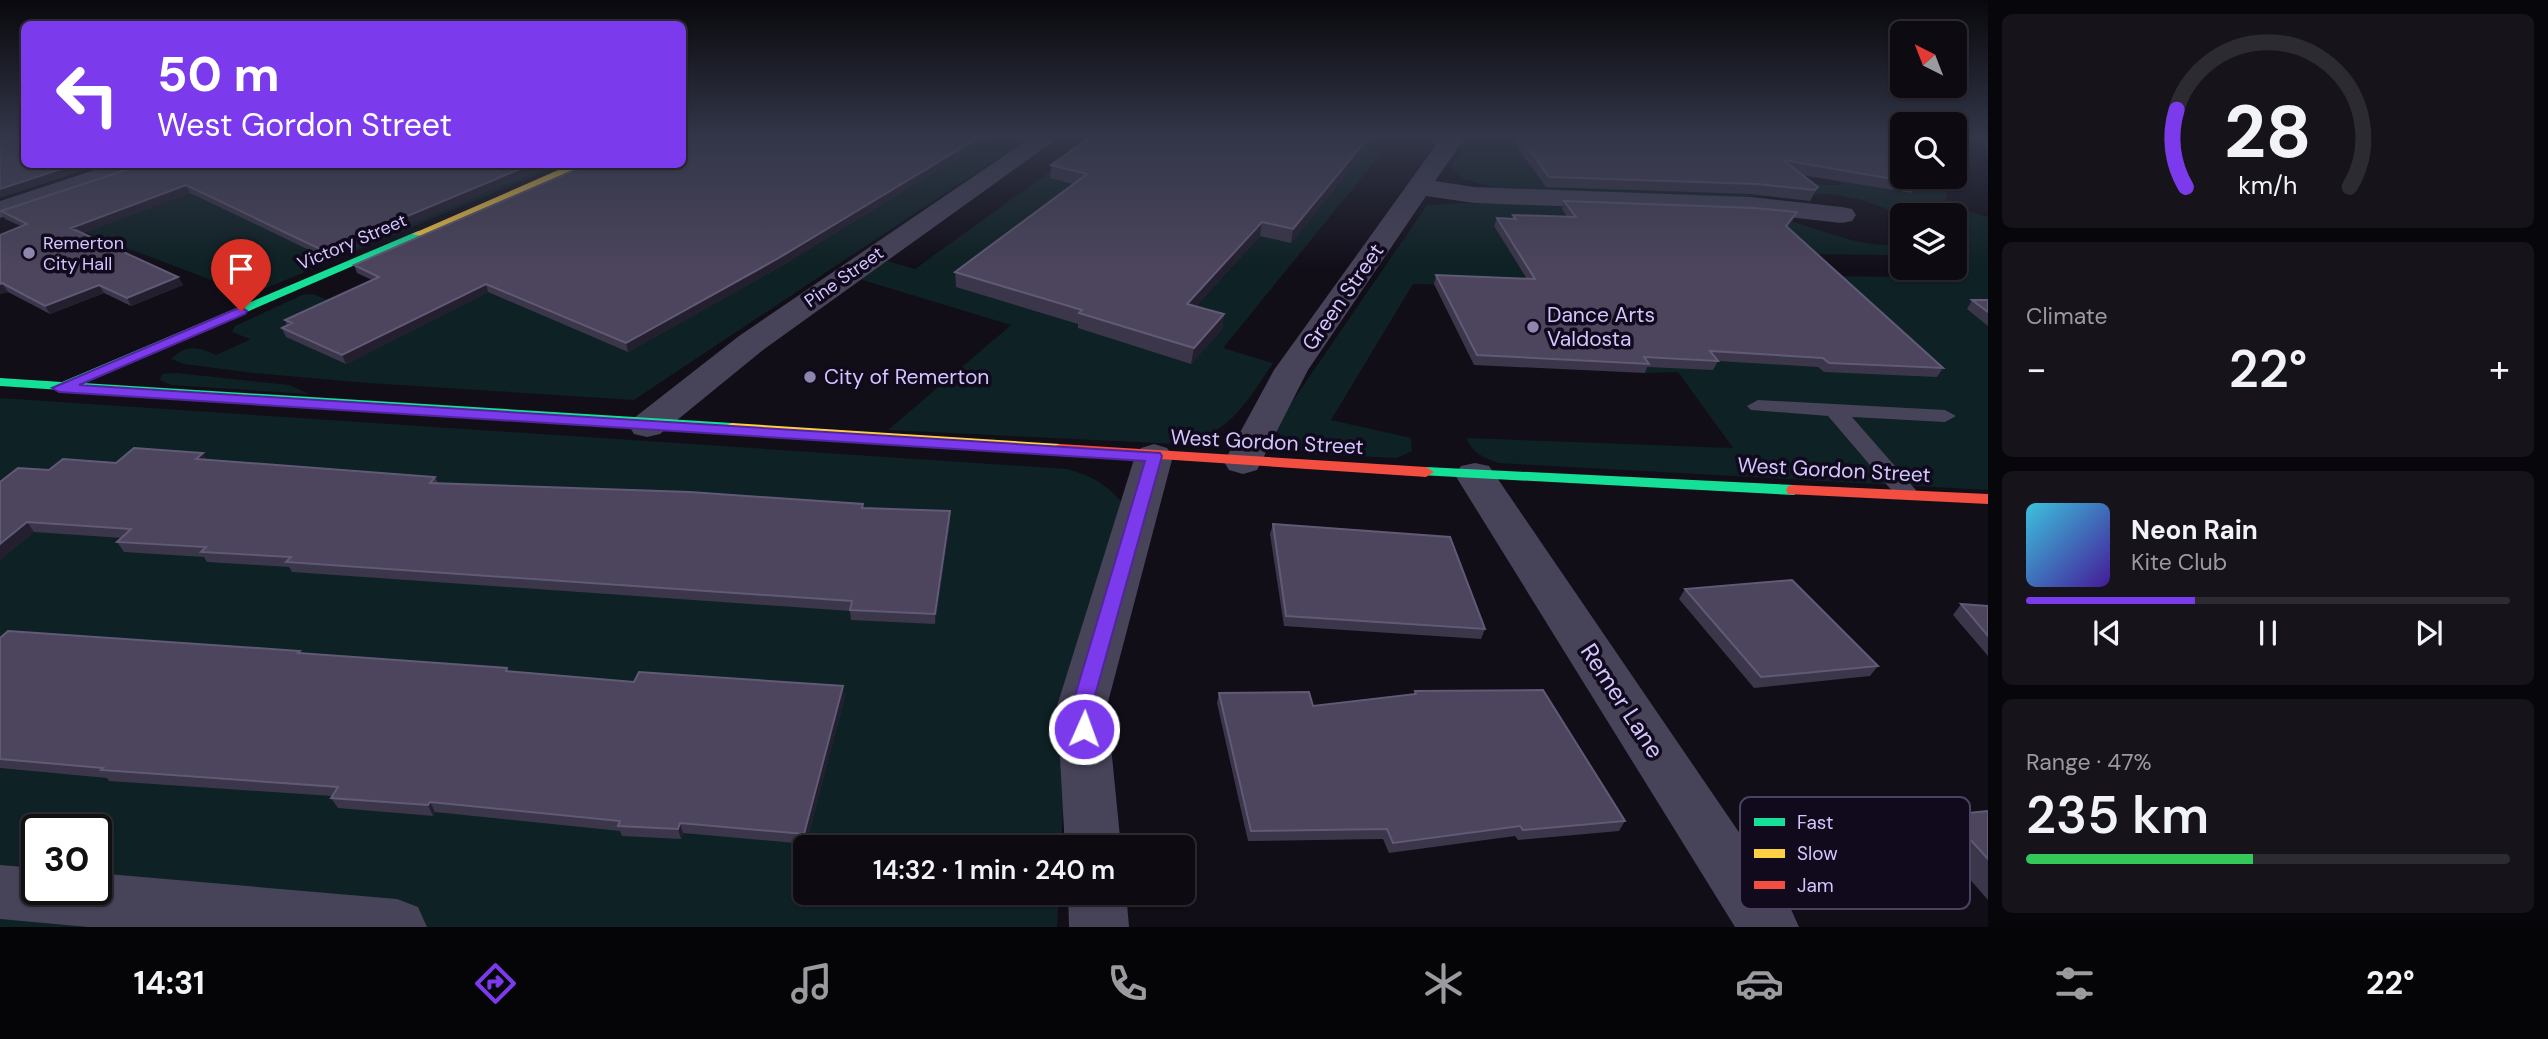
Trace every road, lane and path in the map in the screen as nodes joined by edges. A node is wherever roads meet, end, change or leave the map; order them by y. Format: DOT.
graph roads {
  1 [pos="87,181"];
  2 [pos="542,181"];
  3 [pos="984,181"];
  4 [pos="1424,181"];
  5 [pos="1420,187"];
  6 [pos="0,210"];
  7 [pos="1842,215"];
  8 [pos="0,383"];
  9 [pos="59,388"];
  10 [pos="1758,406"];
  11 [pos="1834,410"];
  12 [pos="1945,416"];
  13 [pos="647,426"];
  14 [pos="1154,456"];
  15 [pos="1243,462"];
  16 [pos="1475,475"];
  17 [pos="1907,494"];
  18 [pos="1988,499"];
  19 [pos="1092,835"];
  20 [pos="1740,882"];
  21 [pos="0,891"];
  22 [pos="1098,905"];
  23 [pos="1757,909"];
  24 [pos="397,927"];
  25 [pos="1099,927"];
  26 [pos="1769,927"];
  1 -- 6 [label="street"];
  2 -- 9 [label="street, Victory Street"];
  3 -- 13 [label="street, Pine Street"];
  4 -- 5 [label="street, Green Street"];
  5 -- 7 [label="street"];
  5 -- 15 [label="street, Green Street"];
  8 -- 9 [label="street, West Gordon Street"];
  9 -- 13 [label="street, West Gordon Street"];
  10 -- 11 [label="lane"];
  11 -- 12 [label="lane"];
  11 -- 17 [label="lane"];
  13 -- 14 [label="street, West Gordon Street"];
  14 -- 15 [label="street, West Gordon Street"];
  14 -- 19 [label="street"];
  15 -- 16 [label="street, West Gordon Street"];
  16 -- 17 [label="street, West Gordon Street"];
  16 -- 20 [label="street, Remer Lane"];
  17 -- 18 [label="street, West Gordon Street"];
  21 -- 24 [label="street"];
  22 -- 25 [label="street"];
  23 -- 26 [label="street, Remer Lane"];
}
